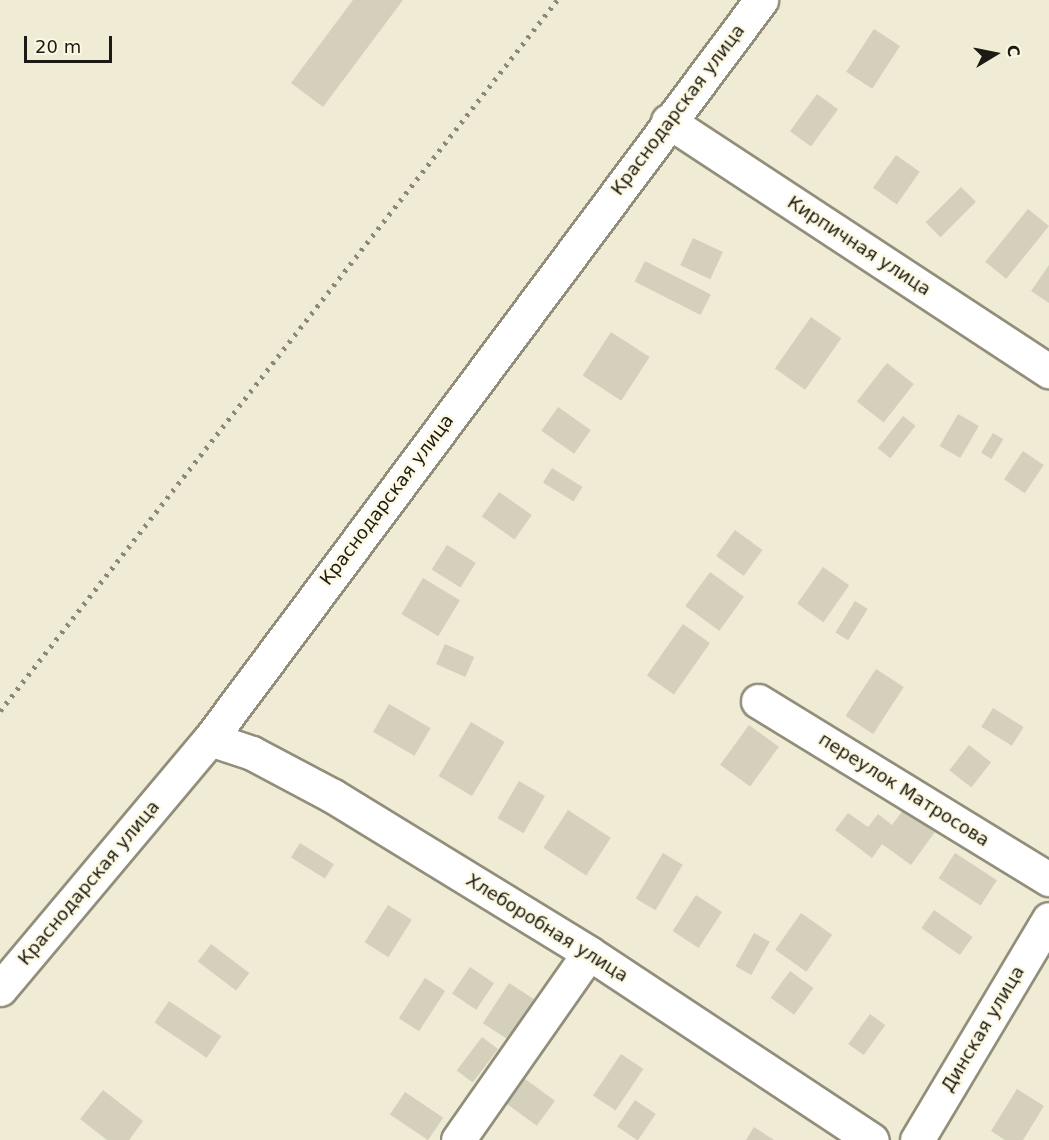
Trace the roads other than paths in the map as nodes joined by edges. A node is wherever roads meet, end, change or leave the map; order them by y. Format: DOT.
graph roads {
  1 [pos="761,0"];
  2 [pos="668,121"];
  3 [pos="1049,371"];
  4 [pos="758,701"];
  5 [pos="210,739"];
  6 [pos="1049,879"];
  7 [pos="1049,919"];
  8 [pos="590,953"];
  9 [pos="0,989"];
  10 [pos="458,1140"];
  11 [pos="872,1140"];
  12 [pos="916,1140"];
  1 -- 2 [label="street, Краснодарская улица"];
  2 -- 3 [label="street, Кирпичная улица"];
  2 -- 5 [label="street, Краснодарская улица"];
  4 -- 6 [label="street, переулок Матросова"];
  5 -- 8 [label="street, Хлеборобная улица"];
  5 -- 9 [label="street, Краснодарская улица"];
  7 -- 12 [label="street, Динская улица"];
  8 -- 10 [label="street"];
  8 -- 11 [label="street, Хлеборобная улица"];
}
